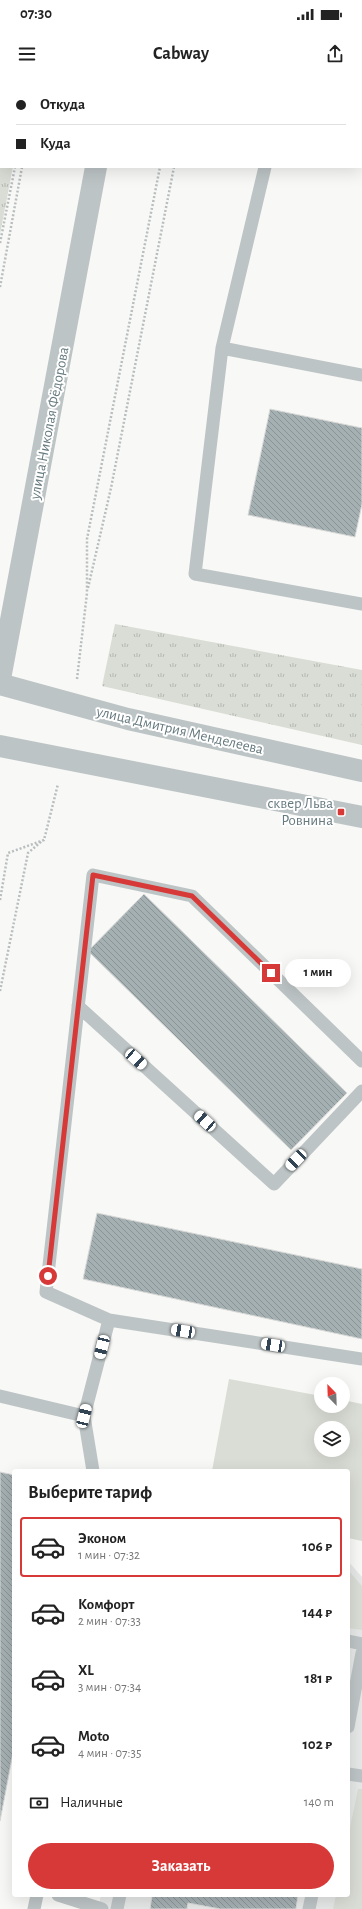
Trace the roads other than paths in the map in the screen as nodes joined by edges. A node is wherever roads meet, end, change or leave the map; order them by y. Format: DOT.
graph roads {
  1 [pos="96,168"];
  2 [pos="266,168"];
  3 [pos="222,348"];
  4 [pos="362,375"];
  5 [pos="362,604"];
  6 [pos="0,679"];
  7 [pos="0,684"];
  8 [pos="0,746"];
  9 [pos="362,771"];
  10 [pos="362,816"];
  11 [pos="78,1006"];
  12 [pos="362,1061"];
  13 [pos="362,1091"];
  14 [pos="109,1320"];
  15 [pos="362,1359"];
  16 [pos="0,1396"];
  17 [pos="84,1416"];
  18 [pos="93,1469"];
  19 [pos="350,1641"];
  20 [pos="362,1644"];
  21 [pos="362,1653"];
  22 [pos="350,1716"];
  23 [pos="350,1774"];
  24 [pos="362,1776"];
  25 [pos="36,1897"];
  26 [pos="64,1897"];
  27 [pos="120,1897"];
  28 [pos="312,1897"];
  29 [pos="34,1909"];
  30 [pos="102,1909"];
  31 [pos="117,1909"];
  32 [pos="309,1909"];
  1 -- 6 [label="street, улица Николая Фёдорова"];
  2 -- 3 [label="lane"];
  3 -- 4 [label="lane"];
  3 -- 5 [label="lane"];
  7 -- 9 [label="street, улица Дмитрия Менделеева"];
  8 -- 10 [label="street"];
  11 -- 12 [label="lane"];
  11 -- 13 [label="lane"];
  11 -- 14 [label="lane"];
  14 -- 15 [label="lane"];
  14 -- 17 [label="lane"];
  16 -- 17 [label="lane"];
  17 -- 18 [label="lane"];
  19 -- 20 [label="lane"];
  21 -- 22 [label="lane"];
  23 -- 24 [label="lane"];
  25 -- 29 [label="lane"];
  26 -- 30 [label="lane"];
  27 -- 31 [label="lane"];
  28 -- 32 [label="lane"];
}
